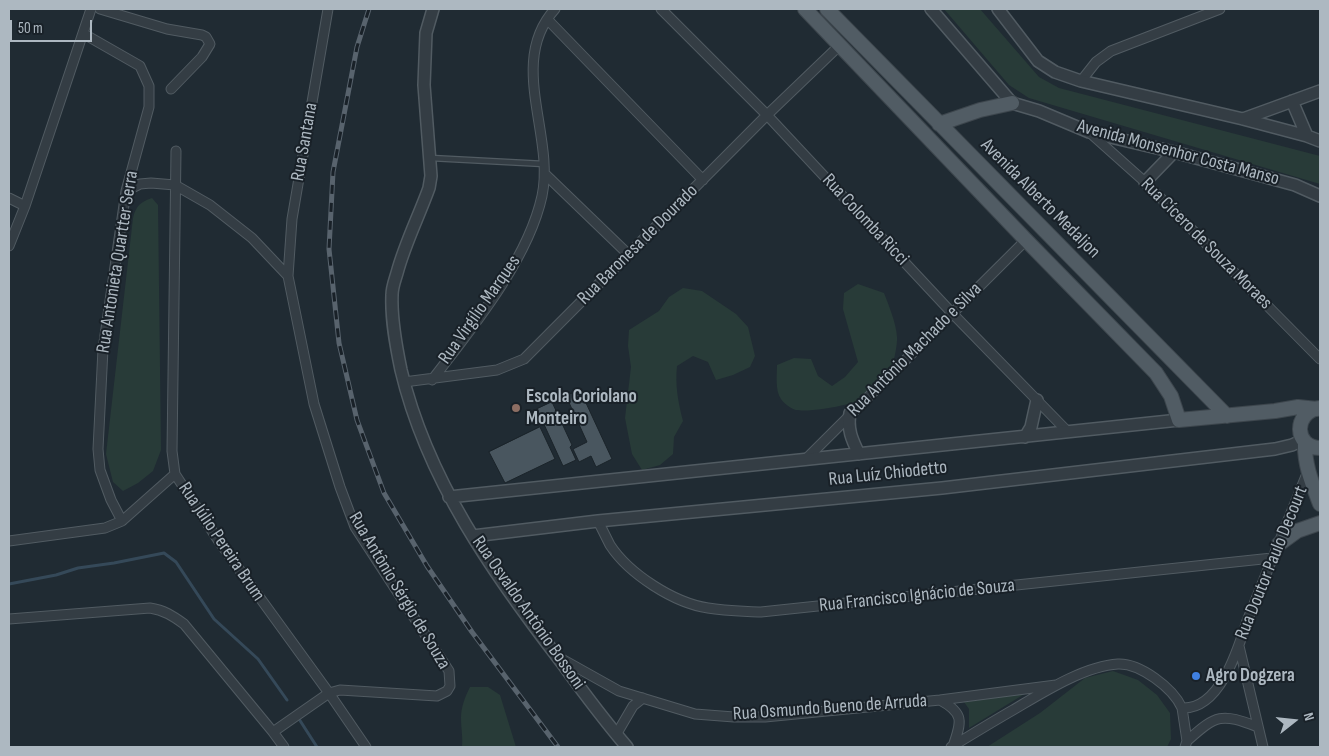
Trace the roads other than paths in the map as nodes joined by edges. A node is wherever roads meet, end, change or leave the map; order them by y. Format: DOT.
graph roads {
  1 [pos="91,9"];
  2 [pos="100,9"];
  3 [pos="328,9"];
  4 [pos="433,9"];
  5 [pos="555,9"];
  6 [pos="662,9"];
  7 [pos="805,9"];
  8 [pos="827,9"];
  9 [pos="931,9"];
  10 [pos="998,9"];
  11 [pos="1220,9"];
  12 [pos="548,20"];
  13 [pos="84,34"];
  14 [pos="840,45"];
  15 [pos="1081,81"];
  16 [pos="171,89"];
  17 [pos="1320,92"];
  18 [pos="1292,101"];
  19 [pos="1012,103"];
  20 [pos="767,115"];
  21 [pos="1243,119"];
  22 [pos="940,124"];
  23 [pos="1089,132"];
  24 [pos="1307,136"];
  25 [pos="1320,141"];
  26 [pos="176,151"];
  27 [pos="1174,152"];
  28 [pos="431,158"];
  29 [pos="544,164"];
  30 [pos="545,174"];
  31 [pos="703,180"];
  32 [pos="1145,182"];
  33 [pos="175,185"];
  34 [pos="126,191"];
  35 [pos="1320,196"];
  36 [pos="9,198"];
  37 [pos="25,206"];
  38 [pos="1026,240"];
  39 [pos="9,246"];
  40 [pos="628,254"];
  41 [pos="288,276"];
  42 [pos="952,313"];
  43 [pos="1320,359"];
  44 [pos="432,380"];
  45 [pos="404,382"];
  46 [pos="1037,400"];
  47 [pos="1318,408"];
  48 [pos="1275,411"];
  49 [pos="850,413"];
  50 [pos="1227,416"];
  51 [pos="1179,420"];
  52 [pos="1068,432"];
  53 [pos="1303,436"];
  54 [pos="1025,437"];
  55 [pos="1320,448"];
  56 [pos="859,454"];
  57 [pos="805,460"];
  58 [pos="1308,471"];
  59 [pos="175,474"];
  60 [pos="449,497"];
  61 [pos="1320,504"];
  62 [pos="122,521"];
  63 [pos="598,521"];
  64 [pos="1320,523"];
  65 [pos="473,536"];
  66 [pos="9,541"];
  67 [pos="1279,544"];
  68 [pos="1272,558"];
  69 [pos="9,619"];
  70 [pos="1239,646"];
  71 [pos="556,656"];
  72 [pos="1056,685"];
  73 [pos="329,693"];
  74 [pos="643,698"];
  75 [pos="940,700"];
  76 [pos="1182,708"];
  77 [pos="1258,727"];
  78 [pos="273,732"];
  79 [pos="616,735"];
  80 [pos="1186,744"];
  81 [pos="952,746"];
  82 [pos="284,747"];
  83 [pos="366,747"];
  84 [pos="627,747"];
  85 [pos="1263,747"];
  1 -- 13 [label="street"];
  2 -- 16 [label="street"];
  3 -- 41 [label="street, Rua Santana"];
  4 -- 28 [label="street, Rua Osvaldo Antônio Bossoni"];
  5 -- 12 [label="street, Rua Virgílio Marques"];
  6 -- 20 [label="street, Rua Colomba Ricci"];
  7 -- 14 [label="main road, Avenida Alberto Medaljon"];
  8 -- 22 [label="main road, Avenida Alberto Medaljon"];
  9 -- 19 [label="street"];
  10 -- 15 [label="street"];
  11 -- 15 [label="street"];
  12 -- 29 [label="street, Rua Virgílio Marques"];
  12 -- 31 [label="street"];
  13 -- 34 [label="street, Rua Antonieta Quartter Serra"];
  13 -- 37 [label="street"];
  14 -- 20 [label="street, Rua Baronesa de Dourado"];
  14 -- 38 [label="main road, Avenida Alberto Medaljon"];
  15 -- 21 [label="street"];
  17 -- 18 [label="street"];
  18 -- 21 [label="street"];
  18 -- 24 [label="street"];
  19 -- 22 [label="main road"];
  19 -- 23 [label="street, Avenida Monsenhor Costa Manso"];
  20 -- 31 [label="street, Rua Baronesa de Dourado"];
  20 -- 42 [label="street, Rua Colomba Ricci"];
  21 -- 24 [label="street"];
  22 -- 50 [label="main road, Avenida Alberto Medaljon"];
  23 -- 27 [label="street, Avenida Monsenhor Costa Manso"];
  23 -- 32 [label="street, Rua Cícero de Souza Moraes"];
  24 -- 25 [label="street"];
  26 -- 33 [label="street, Rua Júlio Pereira Brum"];
  27 -- 32 [label="street"];
  27 -- 35 [label="street, Avenida Monsenhor Costa Manso"];
  28 -- 29 [label="lane"];
  28 -- 45 [label="street, Rua Osvaldo Antônio Bossoni"];
  29 -- 30 [label="street, Rua Virgílio Marques"];
  30 -- 40 [label="street"];
  30 -- 44 [label="street, Rua Virgílio Marques"];
  31 -- 40 [label="street, Rua Baronesa de Dourado"];
  32 -- 43 [label="street, Rua Cícero de Souza Moraes"];
  33 -- 34 [label="street"];
  33 -- 41 [label="street"];
  33 -- 59 [label="street, Rua Júlio Pereira Brum"];
  34 -- 62 [label="street, Rua Antonieta Quartter Serra"];
  36 -- 37 [label="street"];
  37 -- 39 [label="street"];
  38 -- 42 [label="street, Rua Antônio Machado e Silva"];
  38 -- 51 [label="main road, Avenida Alberto Medaljon"];
  40 -- 44 [label="street, Rua Baronesa de Dourado"];
  41 -- 73 [label="street, Rua Antônio Sérgio de Souza"];
  42 -- 46 [label="street, Rua Colomba Ricci"];
  42 -- 49 [label="street, Rua Antônio Machado e Silva"];
  44 -- 45 [label="street, Rua Baronesa de Dourado"];
  45 -- 60 [label="street, Rua Osvaldo Antônio Bossoni"];
  46 -- 52 [label="street, Rua Colomba Ricci"];
  46 -- 54 [label="street"];
  47 -- 48 [label="main road, Rua Luíz Chiodetto"];
  47 -- 53 [label="main road"];
  48 -- 50 [label="main road, Rua Luíz Chiodetto"];
  48 -- 53 [label="main road"];
  49 -- 56 [label="street"];
  49 -- 57 [label="street, Rua Antônio Machado e Silva"];
  50 -- 51 [label="main road, Rua Luíz Chiodetto"];
  51 -- 52 [label="street, Rua Luíz Chiodetto"];
  52 -- 54 [label="street, Rua Luíz Chiodetto"];
  53 -- 55 [label="main road"];
  53 -- 58 [label="main road"];
  53 -- 63 [label="street, Rua Luíz Chiodetto"];
  54 -- 56 [label="street, Rua Luíz Chiodetto"];
  56 -- 57 [label="street, Rua Luíz Chiodetto"];
  57 -- 60 [label="street, Rua Luíz Chiodetto"];
  58 -- 61 [label="main road"];
  58 -- 67 [label="street, Rua Doutor Paulo Decourt"];
  59 -- 62 [label="street"];
  59 -- 73 [label="street, Rua Júlio Pereira Brum"];
  60 -- 65 [label="street, Rua Osvaldo Antônio Bossoni"];
  62 -- 66 [label="street"];
  63 -- 65 [label="street, Rua Luíz Chiodetto"];
  63 -- 68 [label="street, Rua Francisco Ignácio de Souza"];
  64 -- 67 [label="main road"];
  65 -- 71 [label="street, Rua Osvaldo Antônio Bossoni"];
  67 -- 68 [label="street, Rua Doutor Paulo Decourt"];
  68 -- 70 [label="street, Rua Doutor Paulo Decourt"];
  69 -- 78 [label="street"];
  70 -- 76 [label="street, Rua Doutor Paulo Decourt"];
  70 -- 77 [label="street"];
  71 -- 74 [label="street, Rua Osmundo Bueno de Arruda"];
  71 -- 79 [label="street, Rua Osvaldo Antônio Bossoni"];
  72 -- 75 [label="street, Rua Osmundo Bueno de Arruda"];
  72 -- 76 [label="street"];
  72 -- 81 [label="street"];
  73 -- 78 [label="street, Rua Antônio Sérgio de Souza"];
  73 -- 83 [label="street, Rua Júlio Pereira Brum"];
  74 -- 75 [label="street, Rua Osmundo Bueno de Arruda"];
  74 -- 79 [label="street"];
  75 -- 81 [label="street"];
  76 -- 80 [label="street"];
  77 -- 80 [label="street"];
  77 -- 85 [label="street"];
  78 -- 82 [label="street"];
  79 -- 84 [label="street, Rua Osvaldo Antônio Bossoni"];
}
